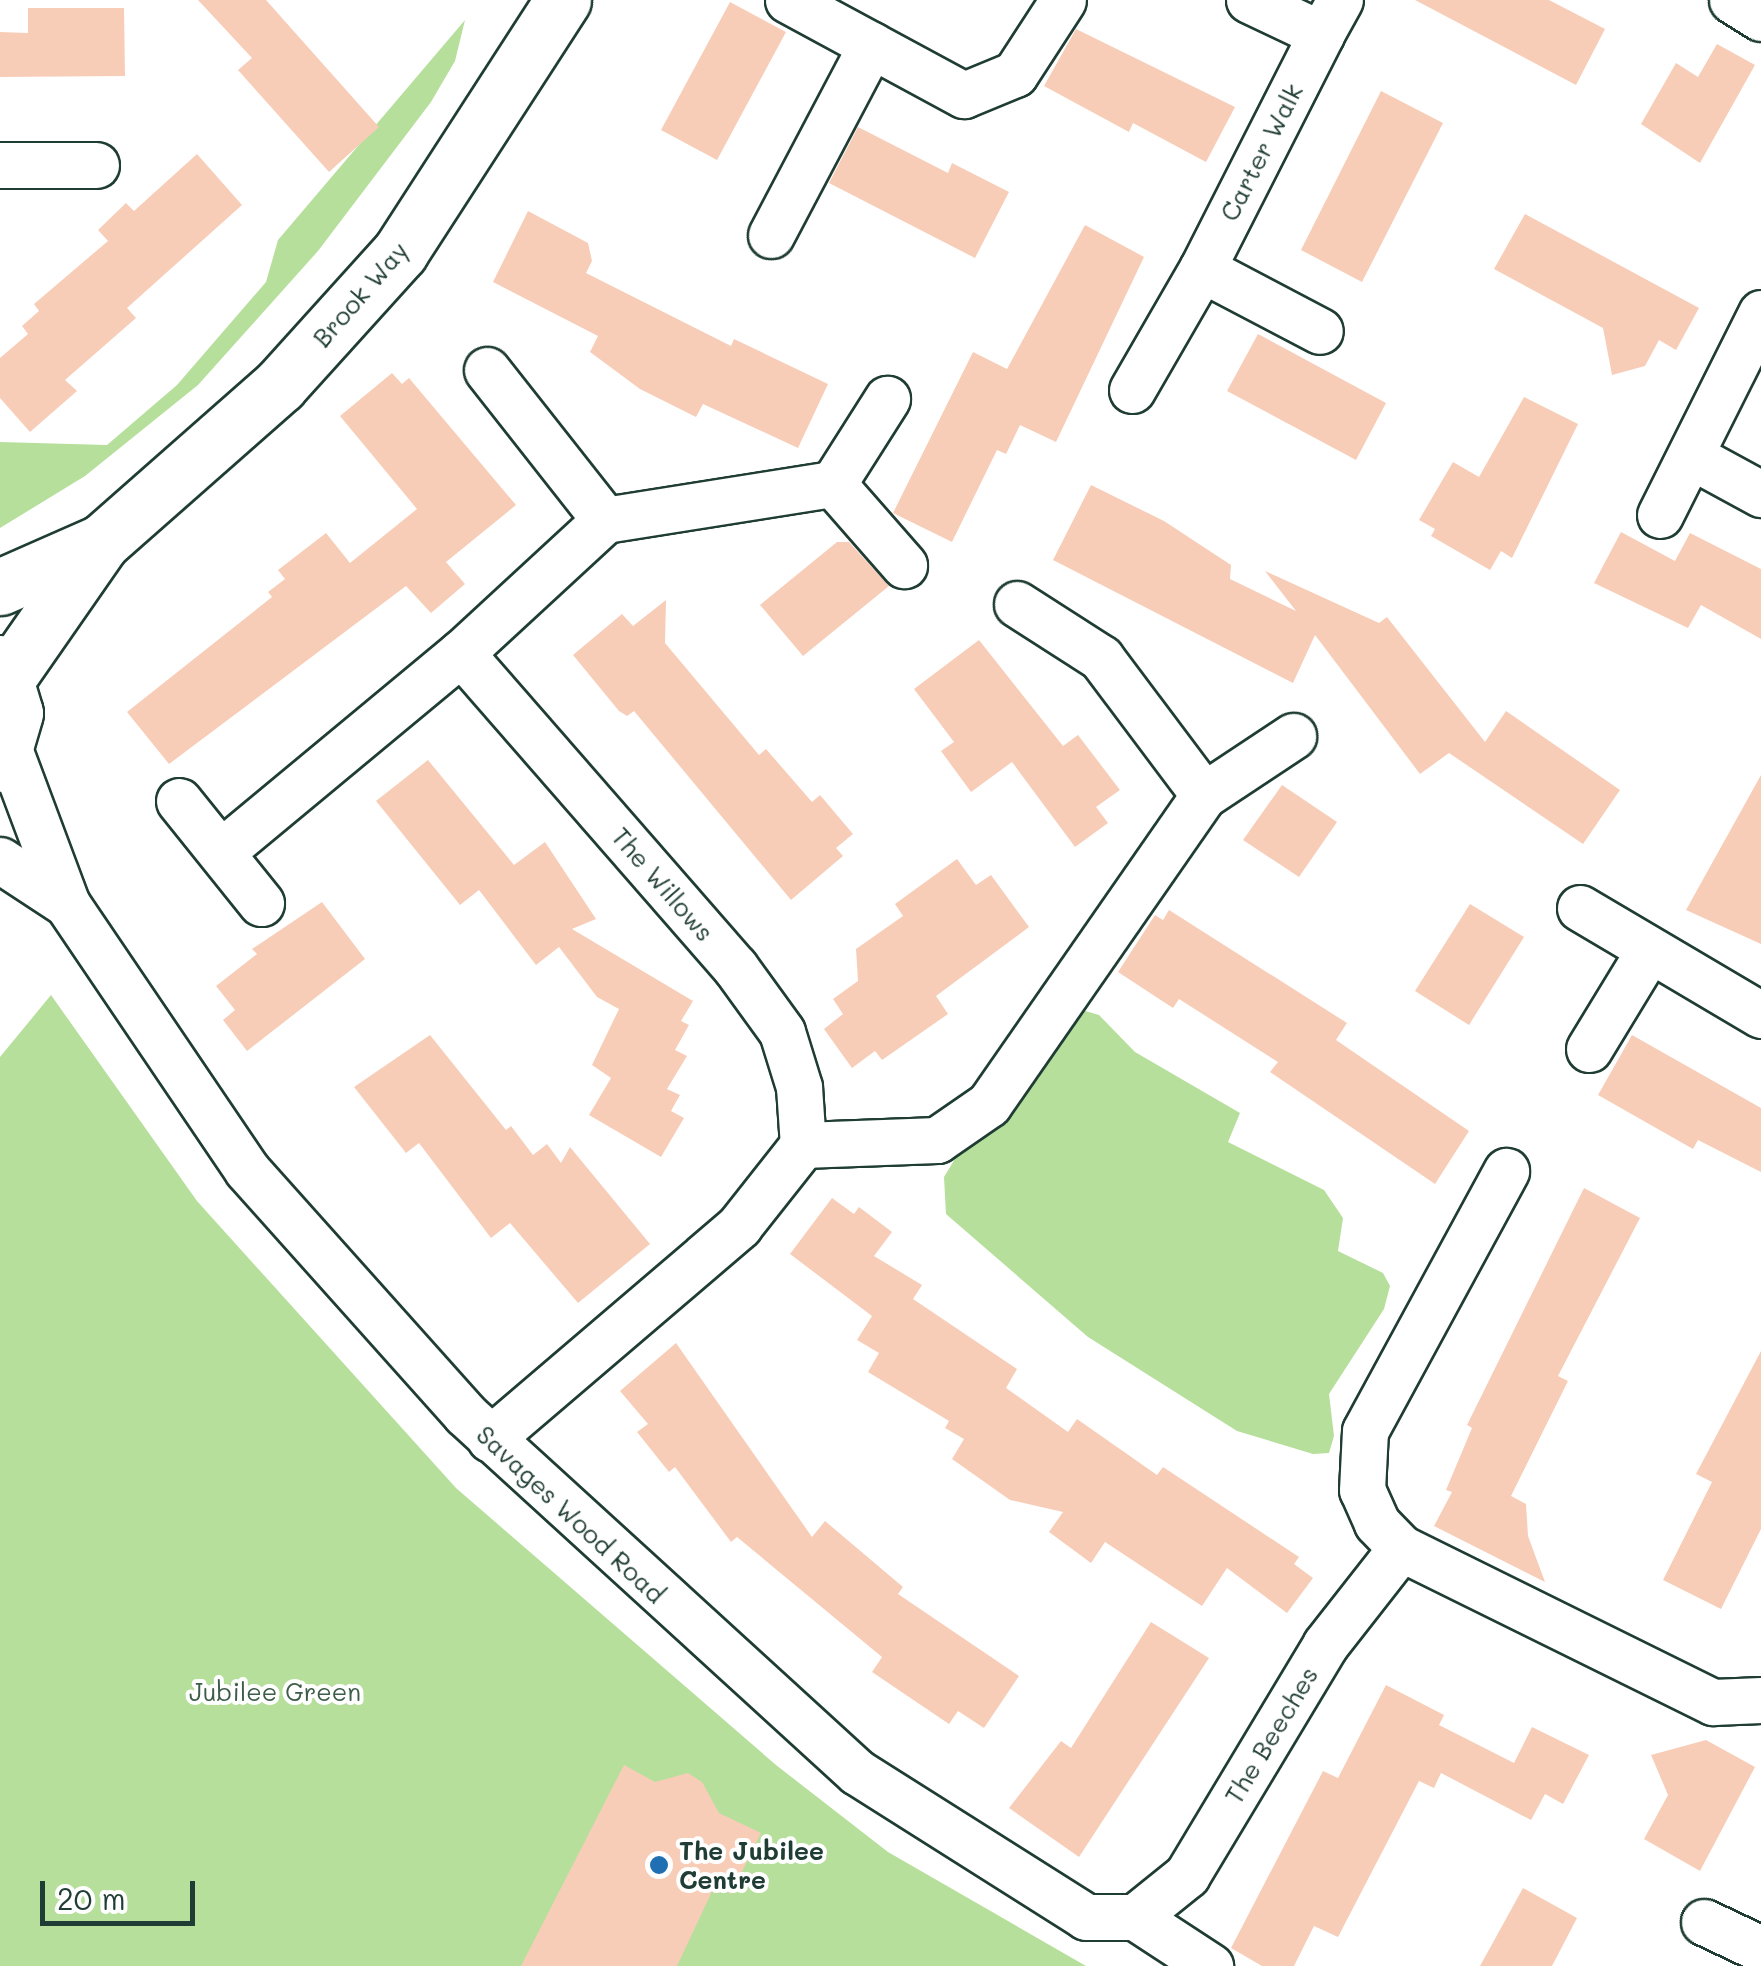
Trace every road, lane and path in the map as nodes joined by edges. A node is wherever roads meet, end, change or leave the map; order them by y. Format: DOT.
graph roads {
  1 [pos="788,0"];
  2 [pos="1063,0"];
  3 [pos="1249,0"];
  4 [pos="1732,0"];
  5 [pos="547,6"];
  6 [pos="1330,17"];
  7 [pos="1761,18"];
  8 [pos="871,45"];
  9 [pos="0,165"];
  10 [pos="96,165"];
  11 [pos="771,235"];
  12 [pos="1202,270"];
  13 [pos="1761,313"];
  14 [pos="1320,332"];
  15 [pos="487,370"];
  16 [pos="1132,390"];
  17 [pos="886,400"];
  18 [pos="1692,456"];
  19 [pos="833,484"];
  20 [pos="1761,494"];
  21 [pos="1660,515"];
  22 [pos="605,520"];
  23 [pos="102,542"];
  24 [pos="904,565"];
  25 [pos="0,587"];
  26 [pos="1017,604"];
  27 [pos="462,653"];
  28 [pos="4,670"];
  29 [pos="1293,736"];
  30 [pos="4,756"];
  31 [pos="1204,796"];
  32 [pos="179,802"];
  33 [pos="221,852"];
  34 [pos="0,860"];
  35 [pos="261,903"];
  36 [pos="67,904"];
  37 [pos="1580,908"];
  38 [pos="1648,952"];
  39 [pos="1761,1015"];
  40 [pos="1590,1049"];
  41 [pos="803,1145"];
  42 [pos="1506,1171"];
  43 [pos="490,1439"];
  44 [pos="1402,1548"];
  45 [pos="1761,1700"];
  46 [pos="1136,1917"];
  47 [pos="1704,1922"];
  48 [pos="1761,1949"];
  49 [pos="1210,1966"];
  1 -- 8 [label="street"];
  2 -- 8 [label="street"];
  3 -- 6 [label="street, Carter Walk"];
  4 -- 7 [label="street"];
  5 -- 23 [label="street, Brook Way"];
  6 -- 12 [label="street, Carter Walk"];
  8 -- 11 [label="street"];
  9 -- 10 [label="street"];
  12 -- 14 [label="street"];
  12 -- 16 [label="street, Carter Walk"];
  13 -- 18 [label="street"];
  15 -- 22 [label="street"];
  17 -- 19 [label="street"];
  18 -- 20 [label="street"];
  18 -- 21 [label="street"];
  19 -- 22 [label="street"];
  19 -- 24 [label="street"];
  22 -- 27 [label="street"];
  23 -- 25 [label="street, Brook Way"];
  23 -- 28 [label="street, Brook Way"];
  26 -- 31 [label="street"];
  27 -- 33 [label="street"];
  27 -- 41 [label="street, The Willows"];
  28 -- 30 [label="street"];
  29 -- 31 [label="street"];
  30 -- 36 [label="street, Savages Wood Road"];
  31 -- 41 [label="street"];
  32 -- 33 [label="street"];
  33 -- 35 [label="street"];
  34 -- 36 [label="street, Savages Wood Road"];
  36 -- 43 [label="street, Savages Wood Road"];
  37 -- 38 [label="street"];
  38 -- 39 [label="street"];
  38 -- 40 [label="street"];
  41 -- 43 [label="street"];
  42 -- 44 [label="street"];
  43 -- 46 [label="street, Savages Wood Road"];
  44 -- 45 [label="street"];
  44 -- 46 [label="street, The Beeches"];
  46 -- 49 [label="street"];
  47 -- 48 [label="street"];
}
